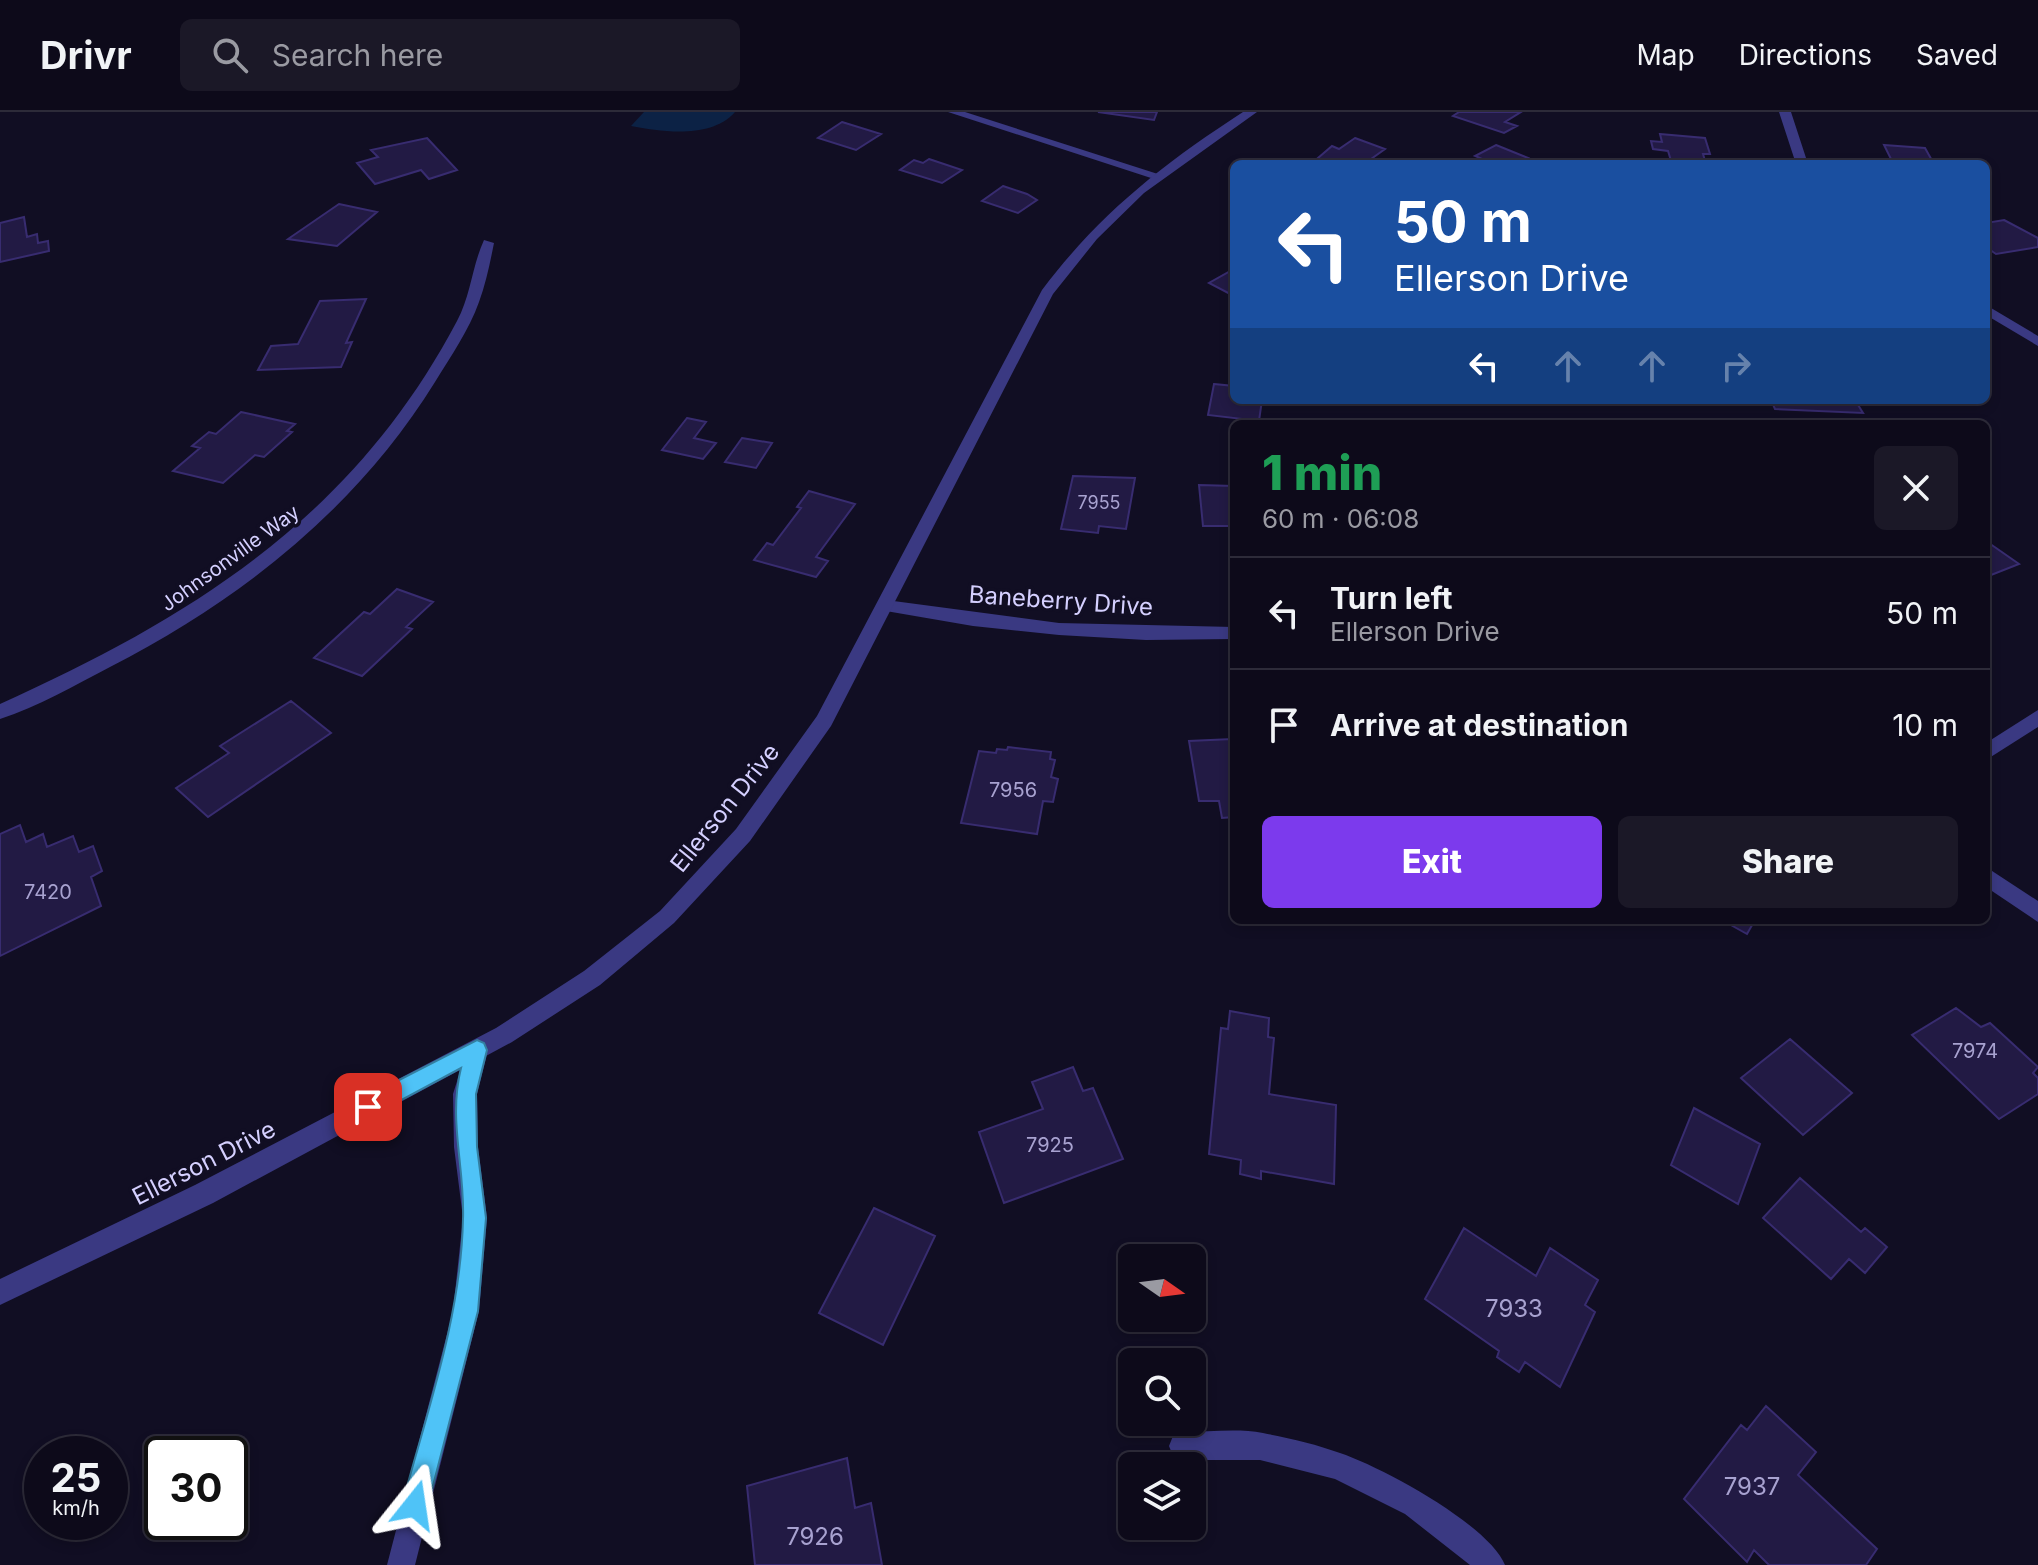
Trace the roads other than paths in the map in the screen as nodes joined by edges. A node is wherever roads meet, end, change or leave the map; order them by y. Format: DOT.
graph roads {
  1 [pos="954,112"];
  2 [pos="1251,112"];
  3 [pos="1785,112"];
  4 [pos="1801,160"];
  5 [pos="1155,175"];
  6 [pos="488,243"];
  7 [pos="1990,312"];
  8 [pos="2038,342"];
  9 [pos="886,606"];
  10 [pos="1230,633"];
  11 [pos="0,712"];
  12 [pos="2038,717"];
  13 [pos="1990,750"];
  14 [pos="1990,879"];
  15 [pos="2038,913"];
  16 [pos="477,1050"];
  17 [pos="0,1292"];
  18 [pos="1183,1446"];
  19 [pos="401,1565"];
  20 [pos="1491,1565"];
  1 -- 5 [label="street"];
  2 -- 5 [label="street, Ellerson Drive"];
  3 -- 4 [label="street"];
  5 -- 9 [label="street, Ellerson Drive"];
  6 -- 11 [label="street, Johnsonville Way"];
  7 -- 8 [label="street"];
  9 -- 10 [label="street, Baneberry Drive"];
  9 -- 16 [label="street, Ellerson Drive"];
  12 -- 13 [label="street"];
  14 -- 15 [label="street"];
  16 -- 17 [label="street, Ellerson Drive"];
  16 -- 19 [label="street"];
  18 -- 20 [label="street"];
}
